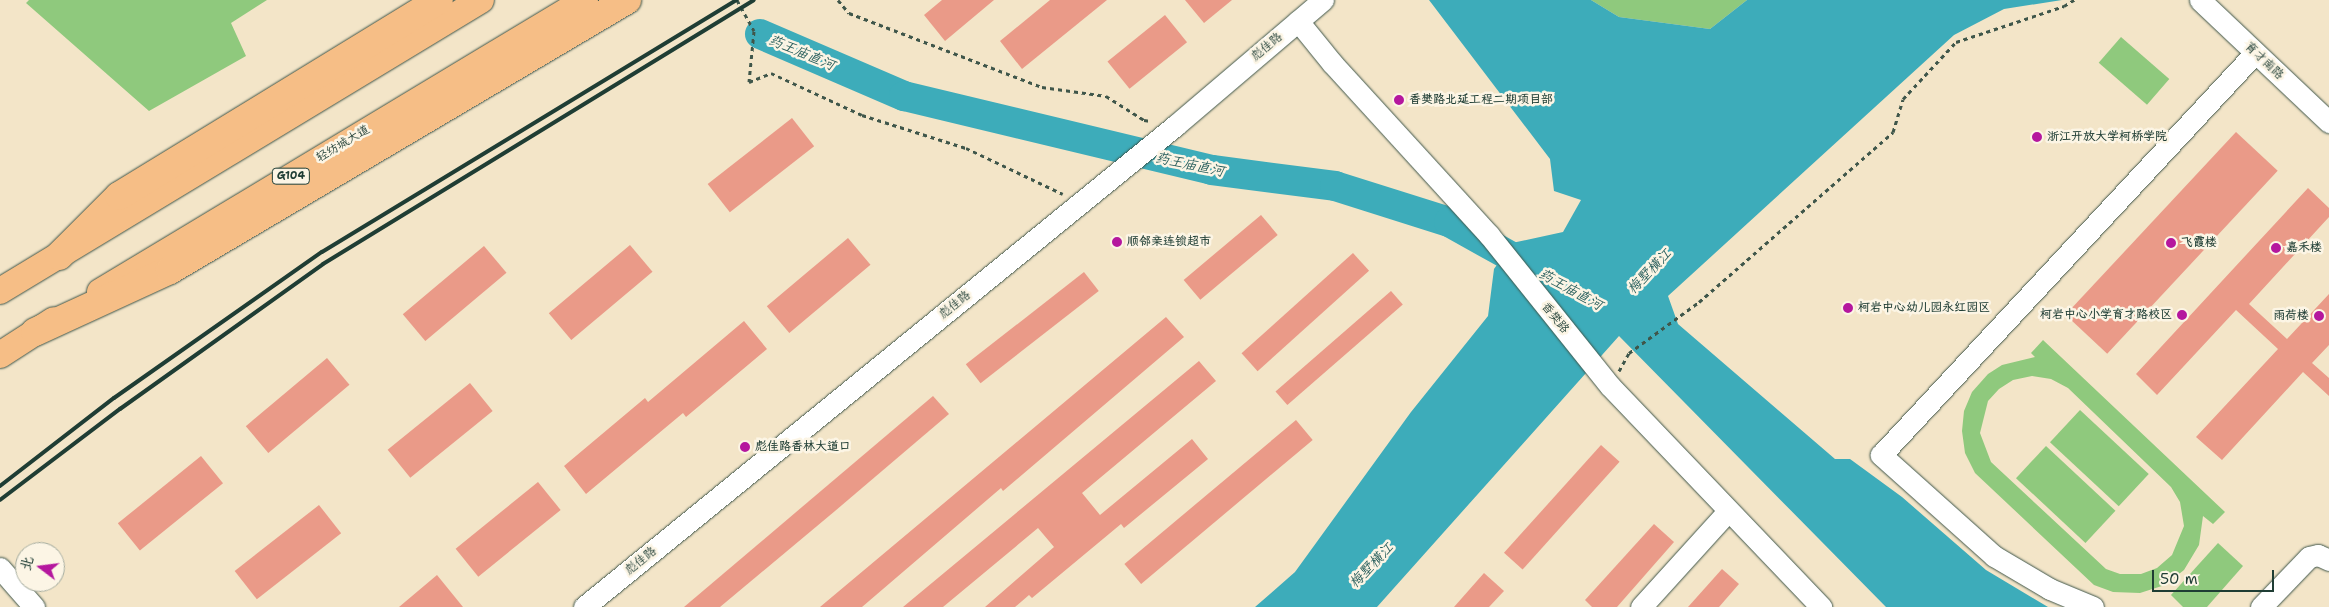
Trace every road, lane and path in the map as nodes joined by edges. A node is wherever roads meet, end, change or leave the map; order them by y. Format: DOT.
graph roads {
  1 [pos="439,0"];
  2 [pos="481,0"];
  3 [pos="585,0"];
  4 [pos="627,0"];
  5 [pos="737,0"];
  6 [pos="838,0"];
  7 [pos="1323,0"];
  8 [pos="2074,0"];
  9 [pos="2200,0"];
  10 [pos="1298,21"];
  11 [pos="2255,53"];
  12 [pos="2329,122"];
  13 [pos="1176,125"];
  14 [pos="1081,202"];
  15 [pos="59,256"];
  16 [pos="0,291"];
  17 [pos="35,332"];
  18 [pos="1629,353"];
  19 [pos="0,355"];
  20 [pos="1728,511"];
  21 [pos="2329,560"];
  22 [pos="0,568"];
  23 [pos="34,607"];
  24 [pos="584,607"];
  25 [pos="1641,607"];
  26 [pos="1821,607"];
  27 [pos="2093,607"];
  28 [pos="2261,607"];
  1 -- 15 [label="highway"];
  2 -- 15 [label="main road"];
  3 -- 17 [label="main road, 轻纺城大道 / G104"];
  4 -- 17 [label="highway"];
  5 -- 14 [label="path"];
  6 -- 13 [label="path"];
  7 -- 10 [label="street, 彪佳路"];
  8 -- 18 [label="path"];
  9 -- 11 [label="street, 育才南路"];
  10 -- 13 [label="street, 彪佳路"];
  10 -- 20 [label="street, 香樊路"];
  11 -- 12 [label="street, 育才南路"];
  11 -- 27 [label="street"];
  13 -- 14 [label="street, 彪佳路"];
  14 -- 24 [label="street, 彪佳路"];
  15 -- 16 [label="main road"];
  17 -- 19 [label="main road, 轻纺城大道 / G104"];
  20 -- 25 [label="street"];
  20 -- 26 [label="street, 香樊路"];
  21 -- 28 [label="street"];
  22 -- 23 [label="street"];
}
